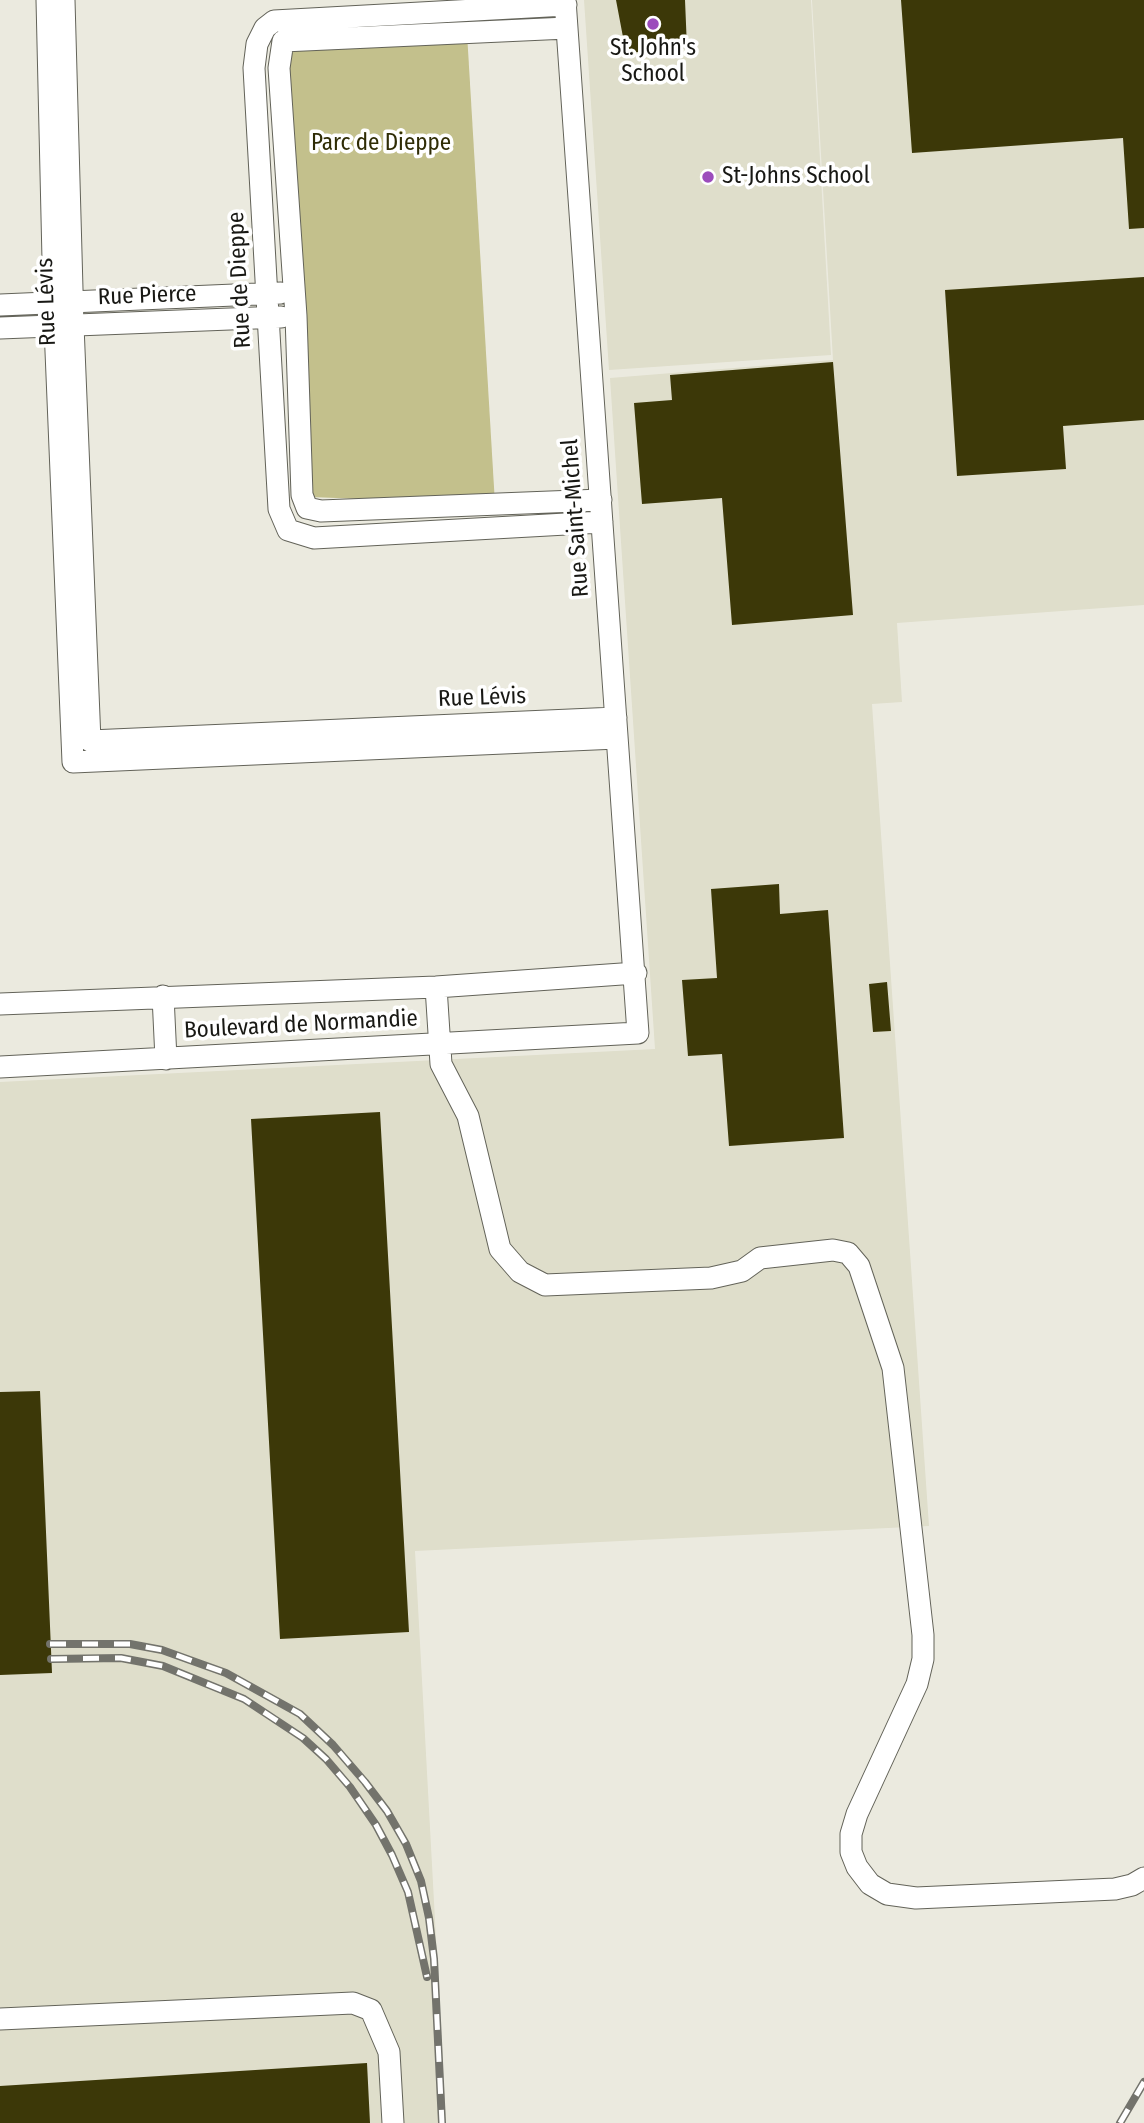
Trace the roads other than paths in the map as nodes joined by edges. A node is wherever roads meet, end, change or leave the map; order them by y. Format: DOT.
graph roads {
  1 [pos="47,0"];
  2 [pos="64,0"];
  3 [pos="566,3"];
  4 [pos="265,28"];
  5 [pos="567,28"];
  6 [pos="283,41"];
  7 [pos="57,74"];
  8 [pos="294,292"];
  9 [pos="267,293"];
  10 [pos="63,302"];
  11 [pos="0,305"];
  12 [pos="296,316"];
  13 [pos="269,317"];
  14 [pos="65,326"];
  15 [pos="0,328"];
  16 [pos="601,500"];
  17 [pos="307,508"];
  18 [pos="602,522"];
  19 [pos="73,530"];
  20 [pos="288,530"];
  21 [pos="617,728"];
  22 [pos="351,740"];
  23 [pos="90,741"];
  24 [pos="73,762"];
  25 [pos="636,973"];
  26 [pos="436,987"];
  27 [pos="163,996"];
  28 [pos="0,1004"];
  29 [pos="638,1033"];
  30 [pos="440,1044"];
  31 [pos="166,1059"];
  32 [pos="0,1067"];
  33 [pos="1144,1878"];
  34 [pos="0,2019"];
  35 [pos="393,2123"];
  1 -- 7 [label="street, Rue Lévis"];
  2 -- 7 [label="street, Rue Lévis"];
  3 -- 4 [label="street"];
  3 -- 5 [label="street, Rue Saint-Michel"];
  4 -- 6 [label="street"];
  4 -- 9 [label="street, Rue de Dieppe"];
  5 -- 6 [label="street"];
  5 -- 16 [label="street, Rue Saint-Michel"];
  6 -- 8 [label="street"];
  7 -- 10 [label="street, Rue Lévis"];
  8 -- 9 [label="street, Rue Pierce"];
  8 -- 12 [label="street"];
  9 -- 10 [label="street, Rue Pierce"];
  9 -- 13 [label="street, Rue de Dieppe"];
  10 -- 11 [label="street, Rue Pierce"];
  10 -- 14 [label="street, Rue Lévis"];
  12 -- 13 [label="street, Rue Pierce"];
  12 -- 17 [label="street"];
  13 -- 14 [label="street, Rue Pierce"];
  13 -- 20 [label="street, Rue de Dieppe"];
  14 -- 15 [label="street, Rue Pierce"];
  14 -- 19 [label="street, Rue Lévis"];
  16 -- 17 [label="street"];
  16 -- 18 [label="street, Rue Saint-Michel"];
  17 -- 20 [label="street"];
  18 -- 20 [label="street"];
  18 -- 21 [label="street, Rue Saint-Michel"];
  19 -- 23 [label="street, Rue Lévis"];
  19 -- 24 [label="street, Rue Lévis"];
  21 -- 22 [label="street, Rue Lévis"];
  21 -- 25 [label="street, Rue Saint-Michel"];
  22 -- 23 [label="street, Rue Lévis"];
  22 -- 24 [label="street, Rue Lévis"];
  23 -- 24 [label="street"];
  25 -- 26 [label="street, Boulevard de Normandie"];
  25 -- 29 [label="street, Rue Saint-Michel"];
  26 -- 27 [label="street, Boulevard de Normandie"];
  26 -- 30 [label="street, Boulevard de Normandie"];
  27 -- 28 [label="street, Boulevard de Normandie"];
  27 -- 31 [label="street, Boulevard de Normandie"];
  29 -- 30 [label="street, Boulevard de Normandie"];
  30 -- 31 [label="street, Boulevard de Normandie"];
  30 -- 33 [label="street"];
  31 -- 32 [label="street, Boulevard de Normandie"];
  34 -- 35 [label="street"];
}
